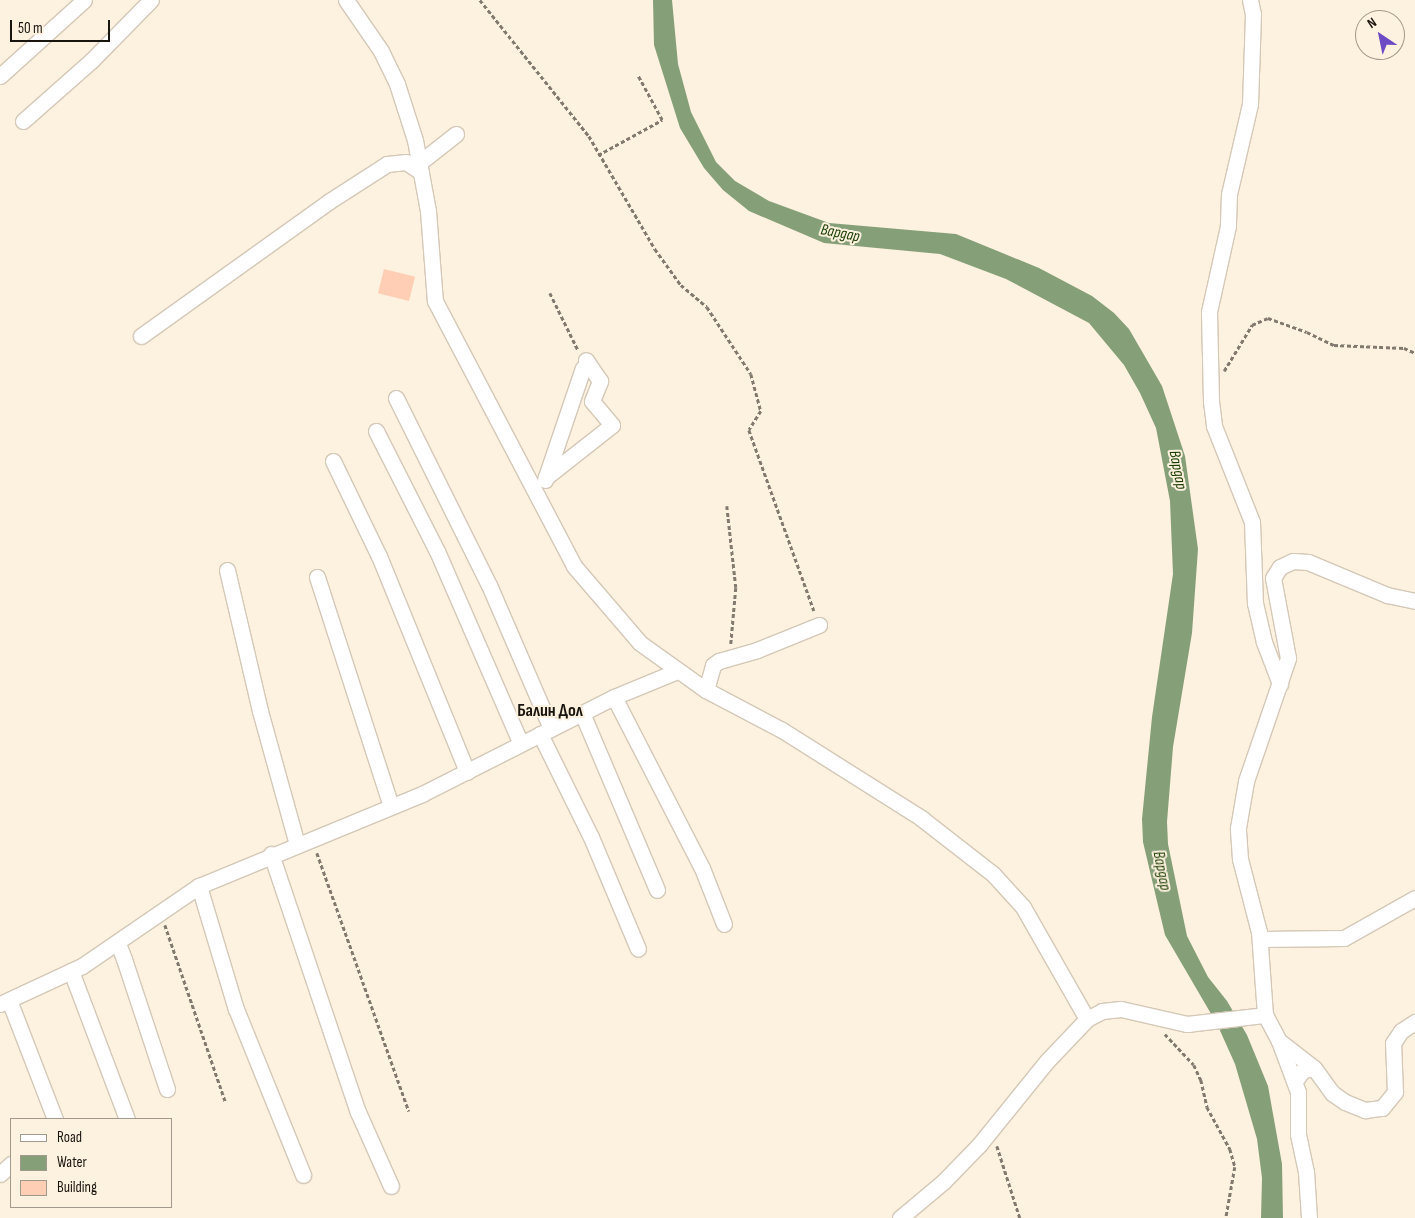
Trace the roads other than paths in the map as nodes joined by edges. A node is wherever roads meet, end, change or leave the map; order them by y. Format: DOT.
graph roads {
  1 [pos="84,0"];
  2 [pos="152,0"];
  3 [pos="346,0"];
  4 [pos="1250,0"];
  5 [pos="0,76"];
  6 [pos="23,121"];
  7 [pos="456,134"];
  8 [pos="420,168"];
  9 [pos="141,336"];
  10 [pos="396,398"];
  11 [pos="376,431"];
  12 [pos="333,461"];
  13 [pos="546,477"];
  14 [pos="544,511"];
  15 [pos="227,570"];
  16 [pos="317,577"];
  17 [pos="1415,601"];
  18 [pos="819,624"];
  19 [pos="677,671"];
  20 [pos="1280,684"];
  21 [pos="706,690"];
  22 [pos="614,698"];
  23 [pos="582,713"];
  24 [pos="546,731"];
  25 [pos="521,744"];
  26 [pos="467,772"];
  27 [pos="391,806"];
  28 [pos="297,844"];
  29 [pos="271,854"];
  30 [pos="199,886"];
  31 [pos="657,890"];
  32 [pos="1415,898"];
  33 [pos="724,924"];
  34 [pos="1260,939"];
  35 [pos="115,945"];
  36 [pos="638,949"];
  37 [pos="71,970"];
  38 [pos="4,1002"];
  39 [pos="1265,1015"];
  40 [pos="1087,1019"];
  41 [pos="1415,1022"];
  42 [pos="1279,1041"];
  43 [pos="1314,1068"];
  44 [pos="1295,1082"];
  45 [pos="167,1089"];
  46 [pos="55,1118"];
  47 [pos="127,1118"];
  48 [pos="10,1165"];
  49 [pos="0,1174"];
  50 [pos="303,1175"];
  51 [pos="390,1186"];
  52 [pos="900,1218"];
  53 [pos="1309,1218"];
  1 -- 5 [label="street"];
  2 -- 6 [label="street"];
  3 -- 8 [label="street"];
  4 -- 20 [label="street"];
  7 -- 8 [label="street"];
  8 -- 9 [label="street"];
  8 -- 14 [label="street"];
  10 -- 24 [label="street"];
  11 -- 25 [label="street"];
  12 -- 26 [label="street"];
  13 -- 13 [label="street"];
  13 -- 14 [label="street"];
  14 -- 19 [label="street"];
  15 -- 28 [label="street"];
  16 -- 27 [label="street"];
  17 -- 20 [label="street"];
  18 -- 21 [label="street"];
  19 -- 21 [label="street"];
  19 -- 22 [label="street"];
  20 -- 34 [label="street"];
  21 -- 40 [label="street"];
  22 -- 23 [label="street"];
  22 -- 33 [label="street"];
  23 -- 24 [label="street"];
  23 -- 31 [label="street"];
  24 -- 25 [label="street"];
  24 -- 36 [label="street"];
  25 -- 26 [label="street"];
  26 -- 27 [label="street"];
  27 -- 28 [label="street"];
  28 -- 29 [label="street"];
  29 -- 30 [label="street"];
  29 -- 51 [label="street"];
  30 -- 35 [label="street"];
  30 -- 50 [label="street"];
  32 -- 34 [label="street"];
  34 -- 39 [label="street"];
  35 -- 37 [label="street"];
  35 -- 45 [label="street"];
  37 -- 38 [label="street"];
  37 -- 47 [label="street"];
  38 -- 46 [label="street"];
  39 -- 40 [label="street"];
  39 -- 42 [label="street"];
  40 -- 52 [label="street"];
  41 -- 43 [label="street"];
  42 -- 43 [label="street"];
  42 -- 44 [label="street"];
  43 -- 44 [label="street"];
  44 -- 53 [label="street"];
  48 -- 49 [label="street"];
}
